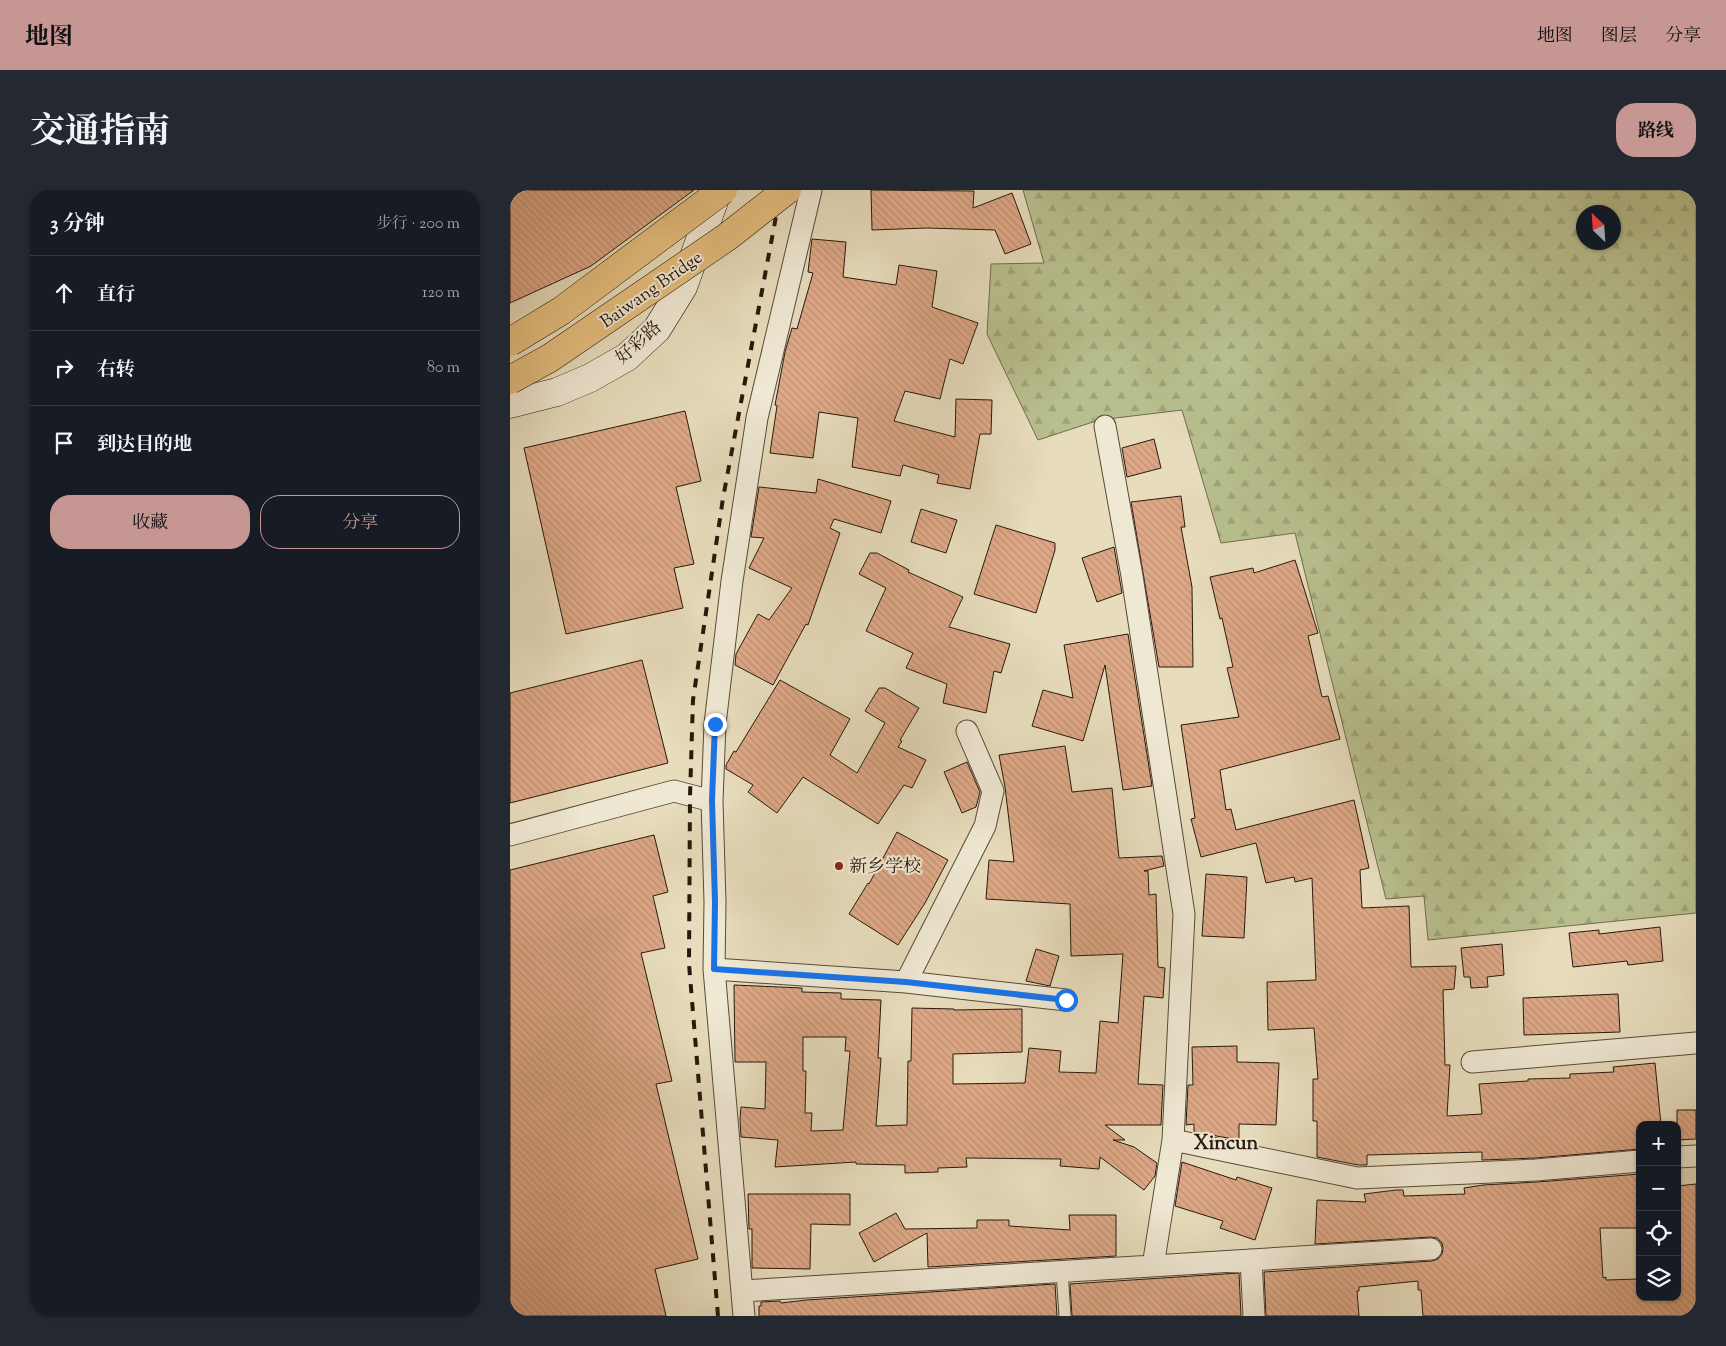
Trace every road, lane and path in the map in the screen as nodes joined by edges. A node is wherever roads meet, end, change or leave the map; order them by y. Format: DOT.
graph roads {
  1 [pos="718,190"];
  2 [pos="722,190"];
  3 [pos="788,190"];
  4 [pos="811,190"];
  5 [pos="510,342"];
  6 [pos="510,380"];
  7 [pos="510,404"];
  8 [pos="1105,426"];
  9 [pos="967,731"];
  10 [pos="712,800"];
  11 [pos="510,835"];
  12 [pos="714,969"];
  13 [pos="906,982"];
  14 [pos="1066,1000"];
  15 [pos="1696,1043"];
  16 [pos="1472,1062"];
  17 [pos="1173,1140"];
  18 [pos="1696,1156"];
  19 [pos="1681,1157"];
  20 [pos="1636,1161"];
  21 [pos="1431,1249"];
  22 [pos="1250,1260"];
  23 [pos="1153,1266"];
  24 [pos="1062,1271"];
  25 [pos="742,1291"];
  26 [pos="744,1316"];
  27 [pos="1065,1316"];
  28 [pos="1254,1316"];
  1 -- 7 [label="street, 好彩路"];
  2 -- 5 [label="main road, Baiwang Bridge, bridge"];
  3 -- 6 [label="main road, Baiwang Bridge, bridge"];
  4 -- 10 [label="street"];
  8 -- 17 [label="street"];
  9 -- 13 [label="street"];
  10 -- 11 [label="street"];
  10 -- 12 [label="street"];
  12 -- 13 [label="street"];
  12 -- 25 [label="street"];
  13 -- 14 [label="street"];
  15 -- 16 [label="street"];
  17 -- 20 [label="street"];
  17 -- 23 [label="street"];
  18 -- 19 [label="street"];
  21 -- 22 [label="street"];
  22 -- 23 [label="street"];
  22 -- 28 [label="street"];
  23 -- 24 [label="street"];
  24 -- 25 [label="street"];
  24 -- 27 [label="lane"];
  25 -- 26 [label="street"];
}
